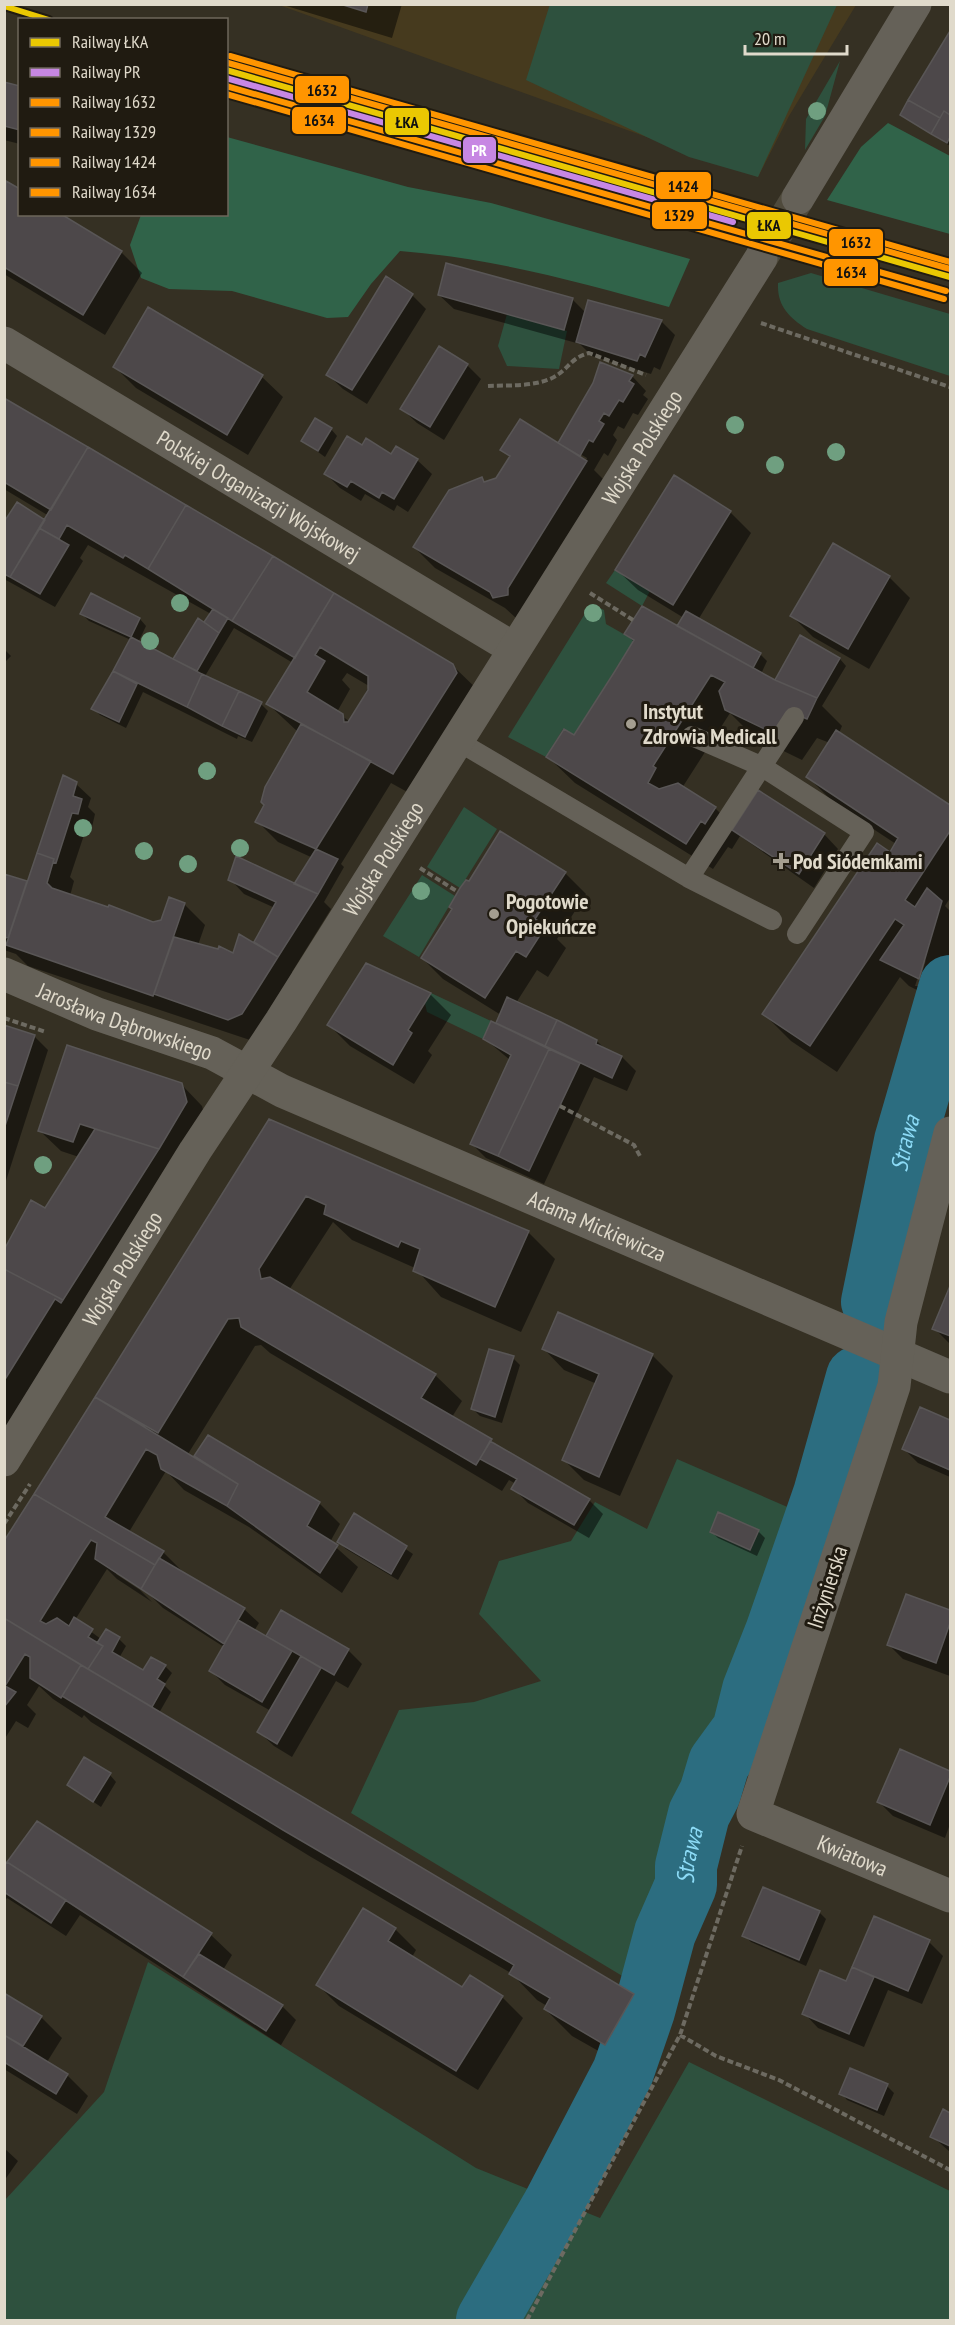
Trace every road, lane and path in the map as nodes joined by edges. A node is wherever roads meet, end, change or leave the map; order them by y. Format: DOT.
graph roads {
  1 [pos="915,4"];
  2 [pos="798,198"];
  3 [pos="761,258"];
  4 [pos="756,321"];
  5 [pos="4,343"];
  6 [pos="646,375"];
  7 [pos="488,386"];
  8 [pos="951,387"];
  9 [pos="590,593"];
  10 [pos="633,620"];
  11 [pos="513,648"];
  12 [pos="794,717"];
  13 [pos="692,736"];
  14 [pos="456,740"];
  15 [pos="761,765"];
  16 [pos="420,868"];
  17 [pos="688,878"];
  18 [pos="458,892"];
  19 [pos="772,920"];
  20 [pos="797,934"];
  21 [pos="4,974"];
  22 [pos="246,1072"];
  23 [pos="560,1106"];
  24 [pos="951,1133"];
  25 [pos="641,1158"];
  26 [pos="877,1345"];
  27 [pos="951,1377"];
  28 [pos="4,1460"];
  29 [pos="753,1814"];
  30 [pos="951,1896"];
  31 [pos="680,2035"];
  32 [pos="951,2170"];
  33 [pos="527,2320"];
  1 -- 2 [label="street"];
  3 -- 11 [label="street, Wojska Polskiego"];
  4 -- 8 [label="path"];
  5 -- 11 [label="street, Polskiej Organizacji Wojskowej"];
  6 -- 7 [label="path"];
  9 -- 10 [label="path"];
  11 -- 14 [label="street, Wojska Polskiego"];
  12 -- 15 [label="lane"];
  13 -- 15 [label="lane"];
  14 -- 17 [label="lane"];
  14 -- 22 [label="street, Wojska Polskiego"];
  15 -- 17 [label="lane"];
  15 -- 20 [label="lane"];
  16 -- 18 [label="path"];
  17 -- 19 [label="lane"];
  21 -- 22 [label="street, Jarosława Dąbrowskiego"];
  22 -- 26 [label="street, Adama Mickiewicza"];
  22 -- 28 [label="street, Wojska Polskiego"];
  23 -- 25 [label="path"];
  24 -- 26 [label="street, Inżynierska"];
  26 -- 27 [label="street, Adama Mickiewicza"];
  26 -- 29 [label="street, Inżynierska"];
  29 -- 30 [label="street, Kwiatowa"];
  29 -- 31 [label="path"];
  31 -- 32 [label="path"];
  31 -- 33 [label="path"];
}
